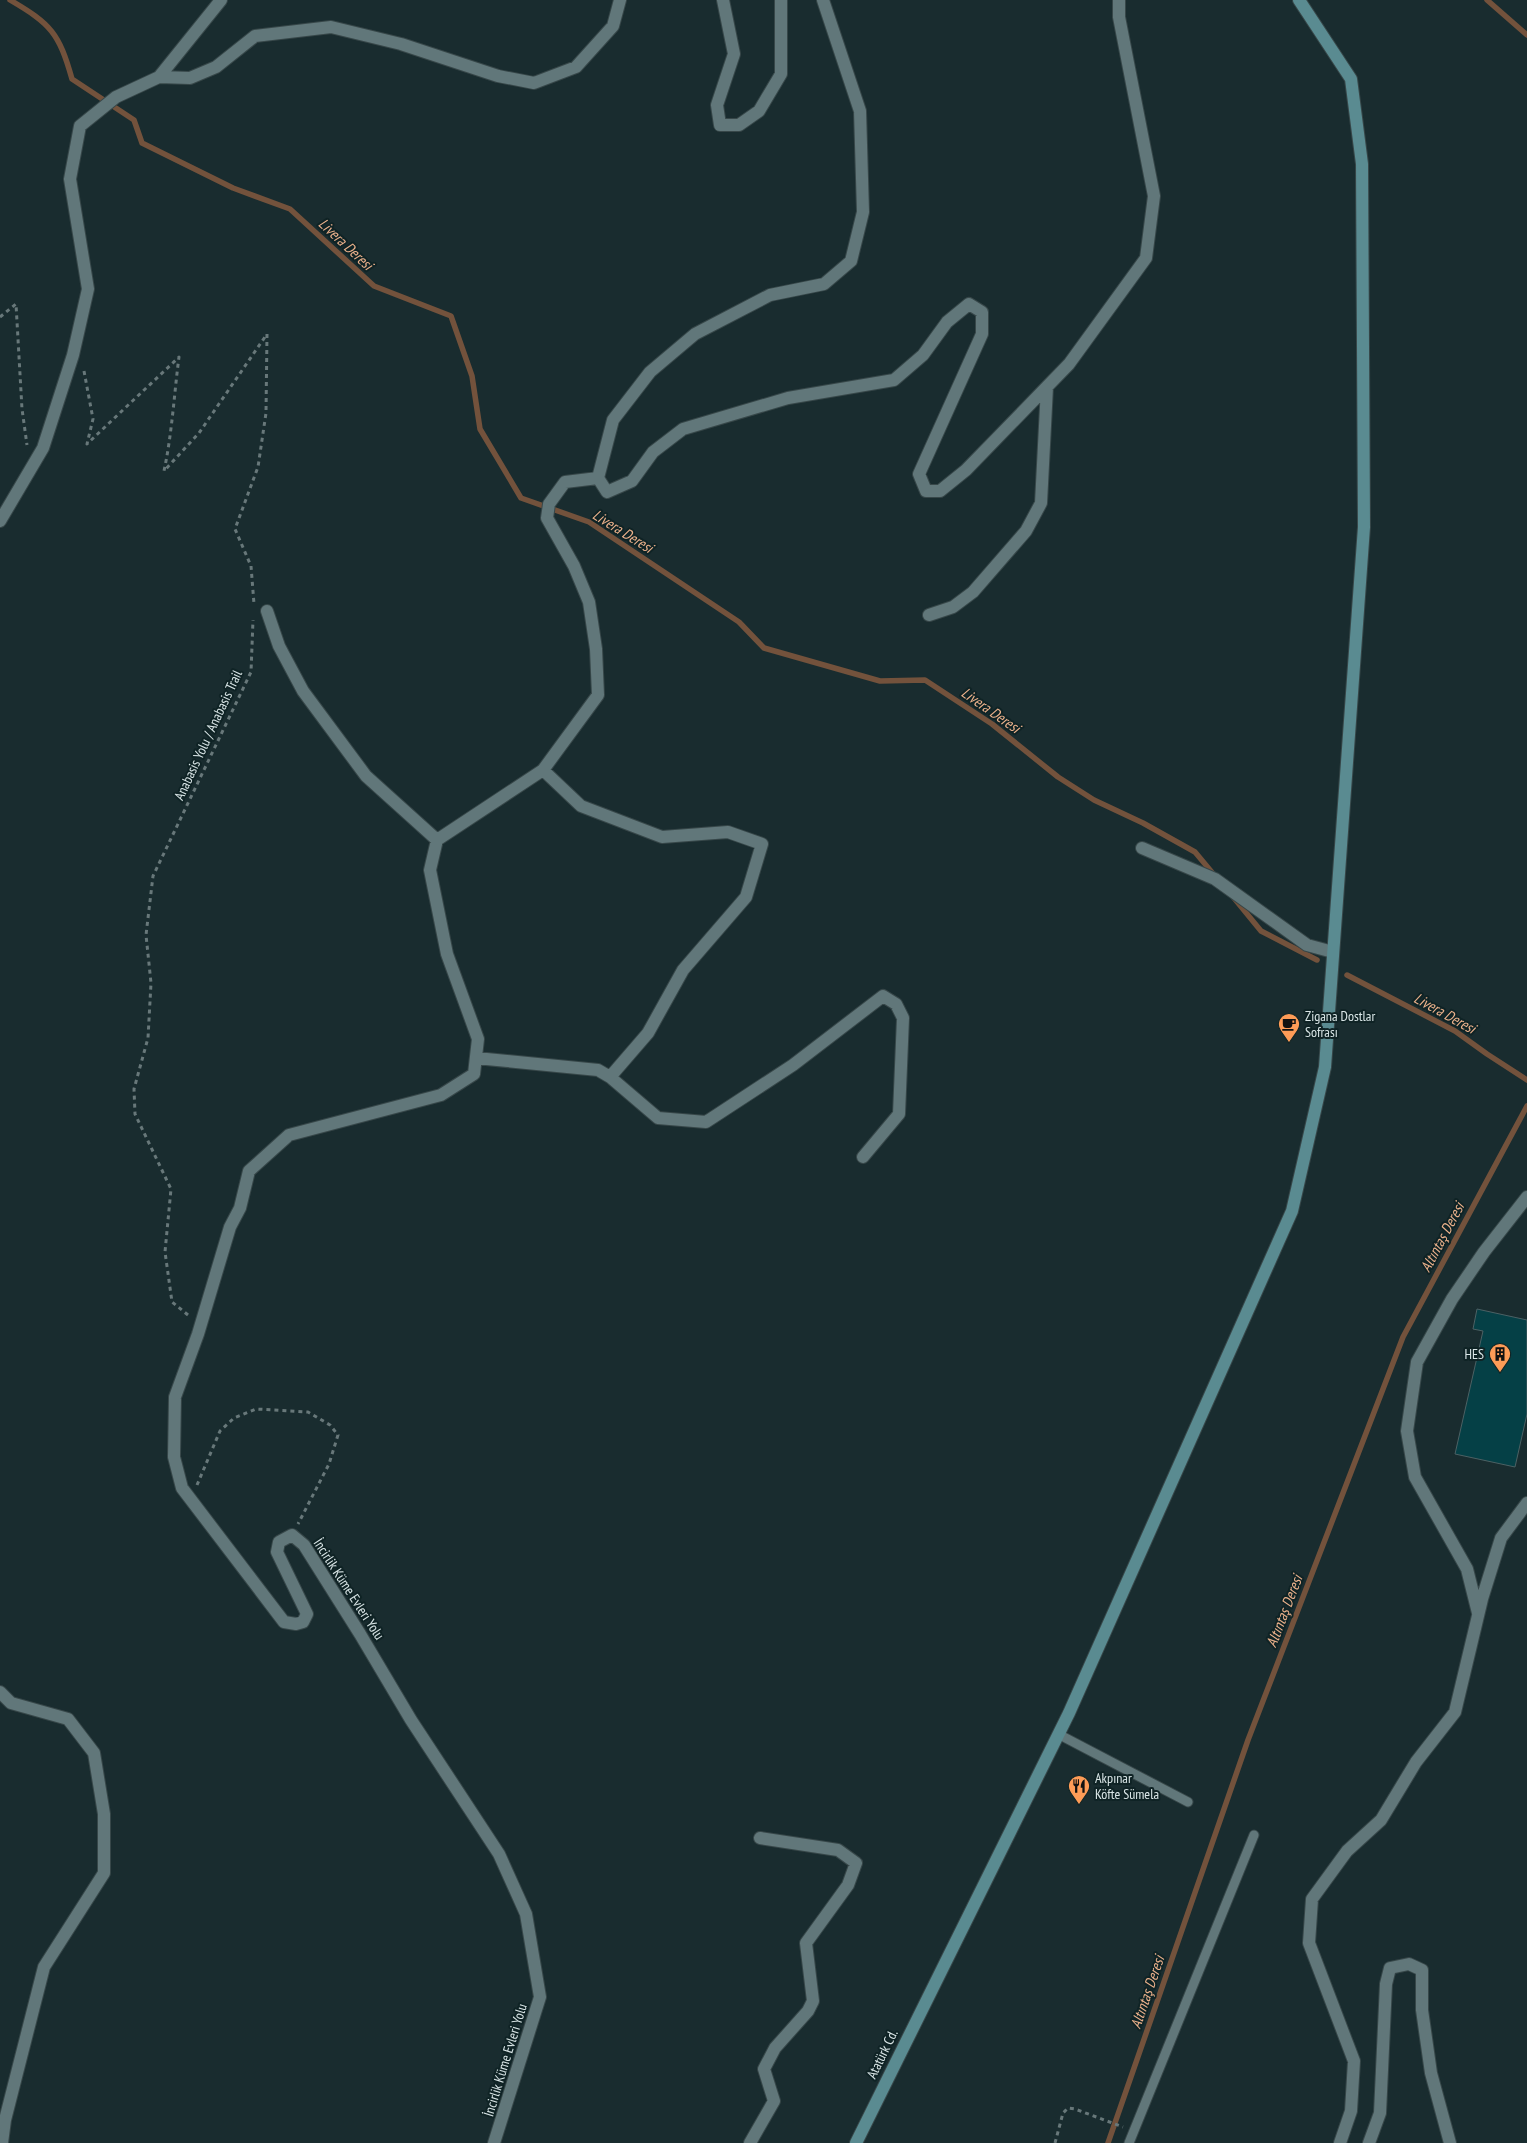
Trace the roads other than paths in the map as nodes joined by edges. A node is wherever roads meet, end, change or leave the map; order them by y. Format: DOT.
graph roads {
  1 [pos="221,0"];
  2 [pos="620,0"];
  3 [pos="723,0"];
  4 [pos="781,0"];
  5 [pos="823,0"];
  6 [pos="1119,0"];
  7 [pos="1299,0"];
  8 [pos="159,77"];
  9 [pos="1047,386"];
  10 [pos="598,478"];
  11 [pos="0,521"];
  12 [pos="260,610"];
  13 [pos="929,615"];
  14 [pos="543,770"];
  15 [pos="437,840"];
  16 [pos="1142,848"];
  17 [pos="1333,952"];
  18 [pos="476,1058"];
  19 [pos="610,1077"];
  20 [pos="864,1157"];
  21 [pos="1527,1198"];
  22 [pos="1527,1502"];
  23 [pos="1478,1615"];
  24 [pos="0,1692"];
  25 [pos="1058,1734"];
  26 [pos="1188,1802"];
  27 [pos="1254,1835"];
  28 [pos="760,1838"];
  29 [pos="2,2143"];
  30 [pos="494,2143"];
  31 [pos="750,2143"];
  32 [pos="856,2143"];
  33 [pos="1129,2143"];
  34 [pos="1340,2143"];
  35 [pos="1369,2143"];
  36 [pos="1450,2143"];
  1 -- 8 [label="street"];
  2 -- 8 [label="street"];
  3 -- 4 [label="street"];
  5 -- 10 [label="street"];
  6 -- 9 [label="street"];
  7 -- 17 [label="main road, Atatürk Cd."];
  8 -- 11 [label="street"];
  9 -- 10 [label="street"];
  9 -- 13 [label="street"];
  10 -- 14 [label="street"];
  12 -- 15 [label="street"];
  14 -- 15 [label="street"];
  14 -- 19 [label="street"];
  15 -- 18 [label="street"];
  16 -- 17 [label="street"];
  17 -- 25 [label="main road, Atatürk Cd."];
  18 -- 19 [label="street"];
  18 -- 30 [label="street, İncirlik Küme Evleri Yolu"];
  19 -- 20 [label="street"];
  21 -- 23 [label="street"];
  22 -- 23 [label="street"];
  23 -- 34 [label="street"];
  24 -- 29 [label="street"];
  25 -- 26 [label="lane"];
  25 -- 32 [label="main road, Atatürk Cd."];
  27 -- 33 [label="lane"];
  28 -- 31 [label="street"];
  35 -- 36 [label="street"];
}
